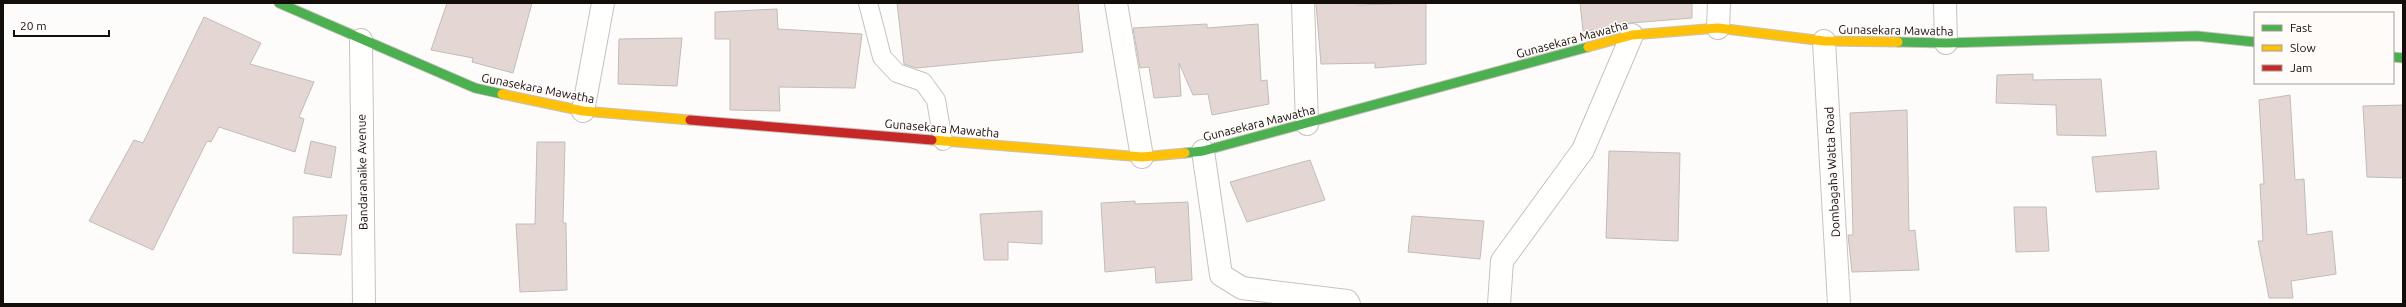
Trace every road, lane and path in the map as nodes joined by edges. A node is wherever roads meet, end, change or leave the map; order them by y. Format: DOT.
graph roads {
  1 [pos="279,3"];
  2 [pos="603,3"];
  3 [pos="868,3"];
  4 [pos="1116,3"];
  5 [pos="1303,3"];
  6 [pos="1719,3"];
  7 [pos="1945,3"];
  8 [pos="1718,28"];
  9 [pos="1632,35"];
  10 [pos="361,40"];
  11 [pos="1824,40"];
  12 [pos="2254,42"];
  13 [pos="1946,43"];
  14 [pos="583,111"];
  15 [pos="1307,124"];
  16 [pos="943,141"];
  17 [pos="1203,151"];
  18 [pos="1142,156"];
  19 [pos="364,304"];
  20 [pos="1349,304"];
  21 [pos="1500,304"];
  22 [pos="1839,304"];
  1 -- 10 [label="street, Gunasekara Mawatha"];
  2 -- 14 [label="street"];
  3 -- 16 [label="lane"];
  4 -- 18 [label="street"];
  5 -- 15 [label="street"];
  6 -- 8 [label="street"];
  7 -- 13 [label="street"];
  8 -- 9 [label="street, Gunasekara Mawatha"];
  8 -- 11 [label="street, Gunasekara Mawatha"];
  9 -- 15 [label="street, Gunasekara Mawatha"];
  9 -- 21 [label="street"];
  10 -- 14 [label="street, Gunasekara Mawatha"];
  10 -- 19 [label="street, Bandaranaike Avenue"];
  11 -- 13 [label="street, Gunasekara Mawatha"];
  11 -- 22 [label="street, Dombagaha Watta Road"];
  12 -- 13 [label="street, Gunasekara Mawatha"];
  14 -- 16 [label="street, Gunasekara Mawatha"];
  15 -- 17 [label="street, Gunasekara Mawatha"];
  16 -- 18 [label="street, Gunasekara Mawatha"];
  17 -- 18 [label="street, Gunasekara Mawatha"];
  17 -- 20 [label="street"];
}
